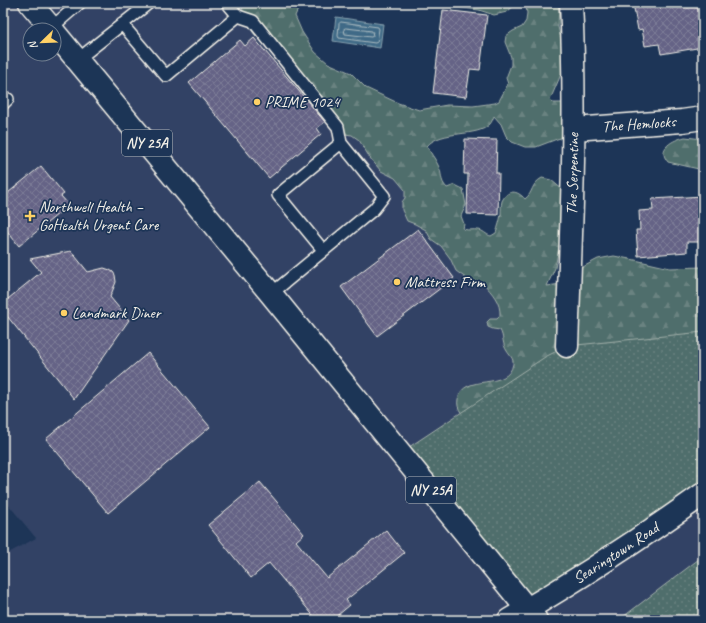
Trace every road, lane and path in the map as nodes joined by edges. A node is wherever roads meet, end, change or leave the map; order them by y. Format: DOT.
graph roads {
  1 [pos="30,3"];
  2 [pos="80,3"];
  3 [pos="149,3"];
  4 [pos="227,3"];
  5 [pos="571,3"];
  6 [pos="238,16"];
  7 [pos="45,22"];
  8 [pos="60,22"];
  9 [pos="122,24"];
  10 [pos="62,42"];
  11 [pos="77,60"];
  12 [pos="703,118"];
  13 [pos="574,129"];
  14 [pos="341,144"];
  15 [pos="323,250"];
  16 [pos="271,294"];
  17 [pos="567,346"];
  18 [pos="703,494"];
  19 [pos="532,615"];
  20 [pos="509,620"];
  1 -- 7 [label="main road, NY 25A"];
  2 -- 8 [label="lane"];
  3 -- 9 [label="lane"];
  4 -- 6 [label="lane"];
  5 -- 13 [label="main road, The Serpentine"];
  6 -- 9 [label="lane"];
  6 -- 14 [label="lane"];
  9 -- 11 [label="lane"];
  10 -- 11 [label="main road, NY 25A"];
  11 -- 16 [label="main road, NY 25A"];
  12 -- 13 [label="main road, The Hemlocks"];
  13 -- 17 [label="main road, The Serpentine"];
  14 -- 15 [label="lane"];
  14 -- 15 [label="lane"];
  15 -- 16 [label="lane"];
  16 -- 19 [label="main road, NY 25A"];
  18 -- 19 [label="main road, Searingtown Road"];
  19 -- 20 [label="main road, Searingtown Road"];
}
